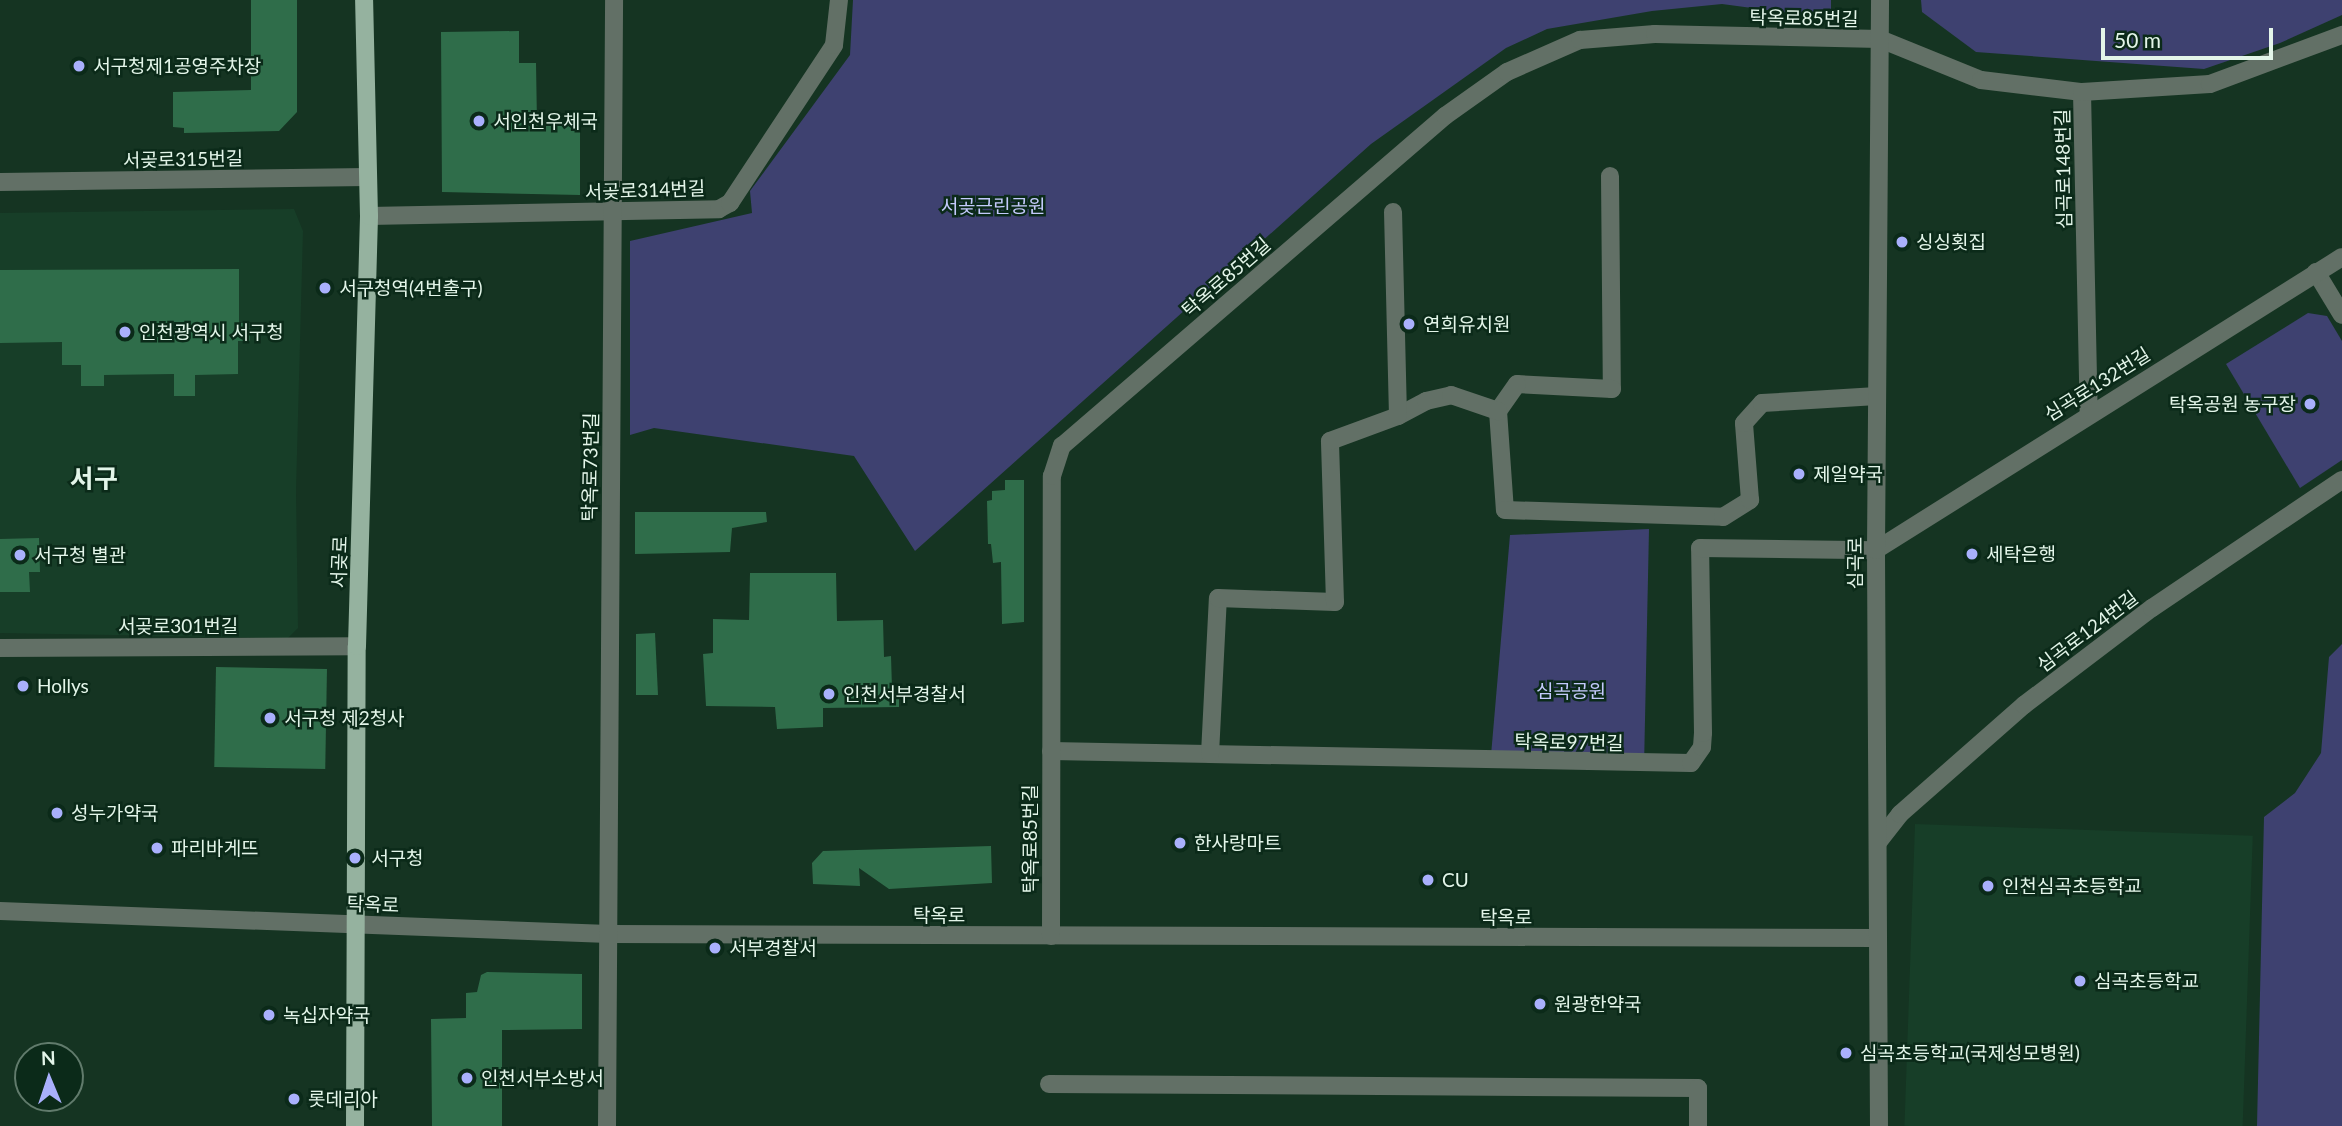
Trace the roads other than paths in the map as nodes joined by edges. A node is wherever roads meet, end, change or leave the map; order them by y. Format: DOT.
graph roads {
  1 [pos="364,0"];
  2 [pos="614,0"];
  3 [pos="839,0"];
  4 [pos="1880,0"];
  5 [pos="2342,35"];
  6 [pos="1880,39"];
  7 [pos="2082,92"];
  8 [pos="1610,176"];
  9 [pos="367,177"];
  10 [pos="0,182"];
  11 [pos="615,212"];
  12 [pos="1393,212"];
  13 [pos="369,216"];
  14 [pos="2342,257"];
  15 [pos="2316,272"];
  16 [pos="2342,315"];
  17 [pos="1877,396"];
  18 [pos="1498,411"];
  19 [pos="2089,413"];
  20 [pos="1398,416"];
  21 [pos="2342,481"];
  22 [pos="1876,550"];
  23 [pos="357,646"];
  24 [pos="0,648"];
  25 [pos="1051,751"];
  26 [pos="1210,754"];
  27 [pos="1879,841"];
  28 [pos="0,911"];
  29 [pos="358,925"];
  30 [pos="609,934"];
  31 [pos="1051,936"];
  32 [pos="1878,938"];
  33 [pos="1048,1084"];
  34 [pos="355,1126"];
  35 [pos="607,1126"];
  36 [pos="1698,1126"];
  37 [pos="1879,1126"];
  1 -- 9 [label="main road, 서곶로"];
  2 -- 11 [label="street, 탁옥로73번길"];
  3 -- 11 [label="street, 서곶로314번길"];
  4 -- 6 [label="street, 심곡로"];
  5 -- 7 [label="street"];
  6 -- 7 [label="street, 심곡로148번길"];
  6 -- 17 [label="street, 심곡로"];
  6 -- 25 [label="street, 탁옥로85번길"];
  7 -- 19 [label="street, 심곡로148번길"];
  8 -- 18 [label="street"];
  9 -- 10 [label="street, 서곶로315번길"];
  9 -- 13 [label="main road, 서곶로"];
  11 -- 13 [label="street, 서곶로314번길"];
  11 -- 30 [label="street, 탁옥로73번길"];
  12 -- 20 [label="street"];
  13 -- 23 [label="main road, 서곶로"];
  14 -- 15 [label="street, 심곡로132번길"];
  15 -- 16 [label="street"];
  15 -- 19 [label="street, 심곡로132번길"];
  17 -- 18 [label="street"];
  17 -- 22 [label="street, 심곡로"];
  18 -- 20 [label="street"];
  19 -- 22 [label="street, 심곡로132번길"];
  20 -- 26 [label="street"];
  21 -- 27 [label="street, 심곡로124번길"];
  22 -- 26 [label="street, 탁옥로97번길"];
  22 -- 27 [label="street, 심곡로"];
  23 -- 24 [label="street, 서곶로301번길"];
  23 -- 29 [label="main road, 서곶로"];
  25 -- 26 [label="street, 탁옥로97번길"];
  25 -- 31 [label="street, 탁옥로85번길"];
  27 -- 32 [label="street, 심곡로"];
  28 -- 29 [label="street, 탁옥로"];
  29 -- 30 [label="street, 탁옥로"];
  29 -- 34 [label="main road, 서곶로"];
  30 -- 31 [label="street, 탁옥로"];
  30 -- 35 [label="street, 탁옥로73번길"];
  31 -- 32 [label="street, 탁옥로"];
  32 -- 37 [label="street, 심곡로"];
  33 -- 36 [label="street"];
}
